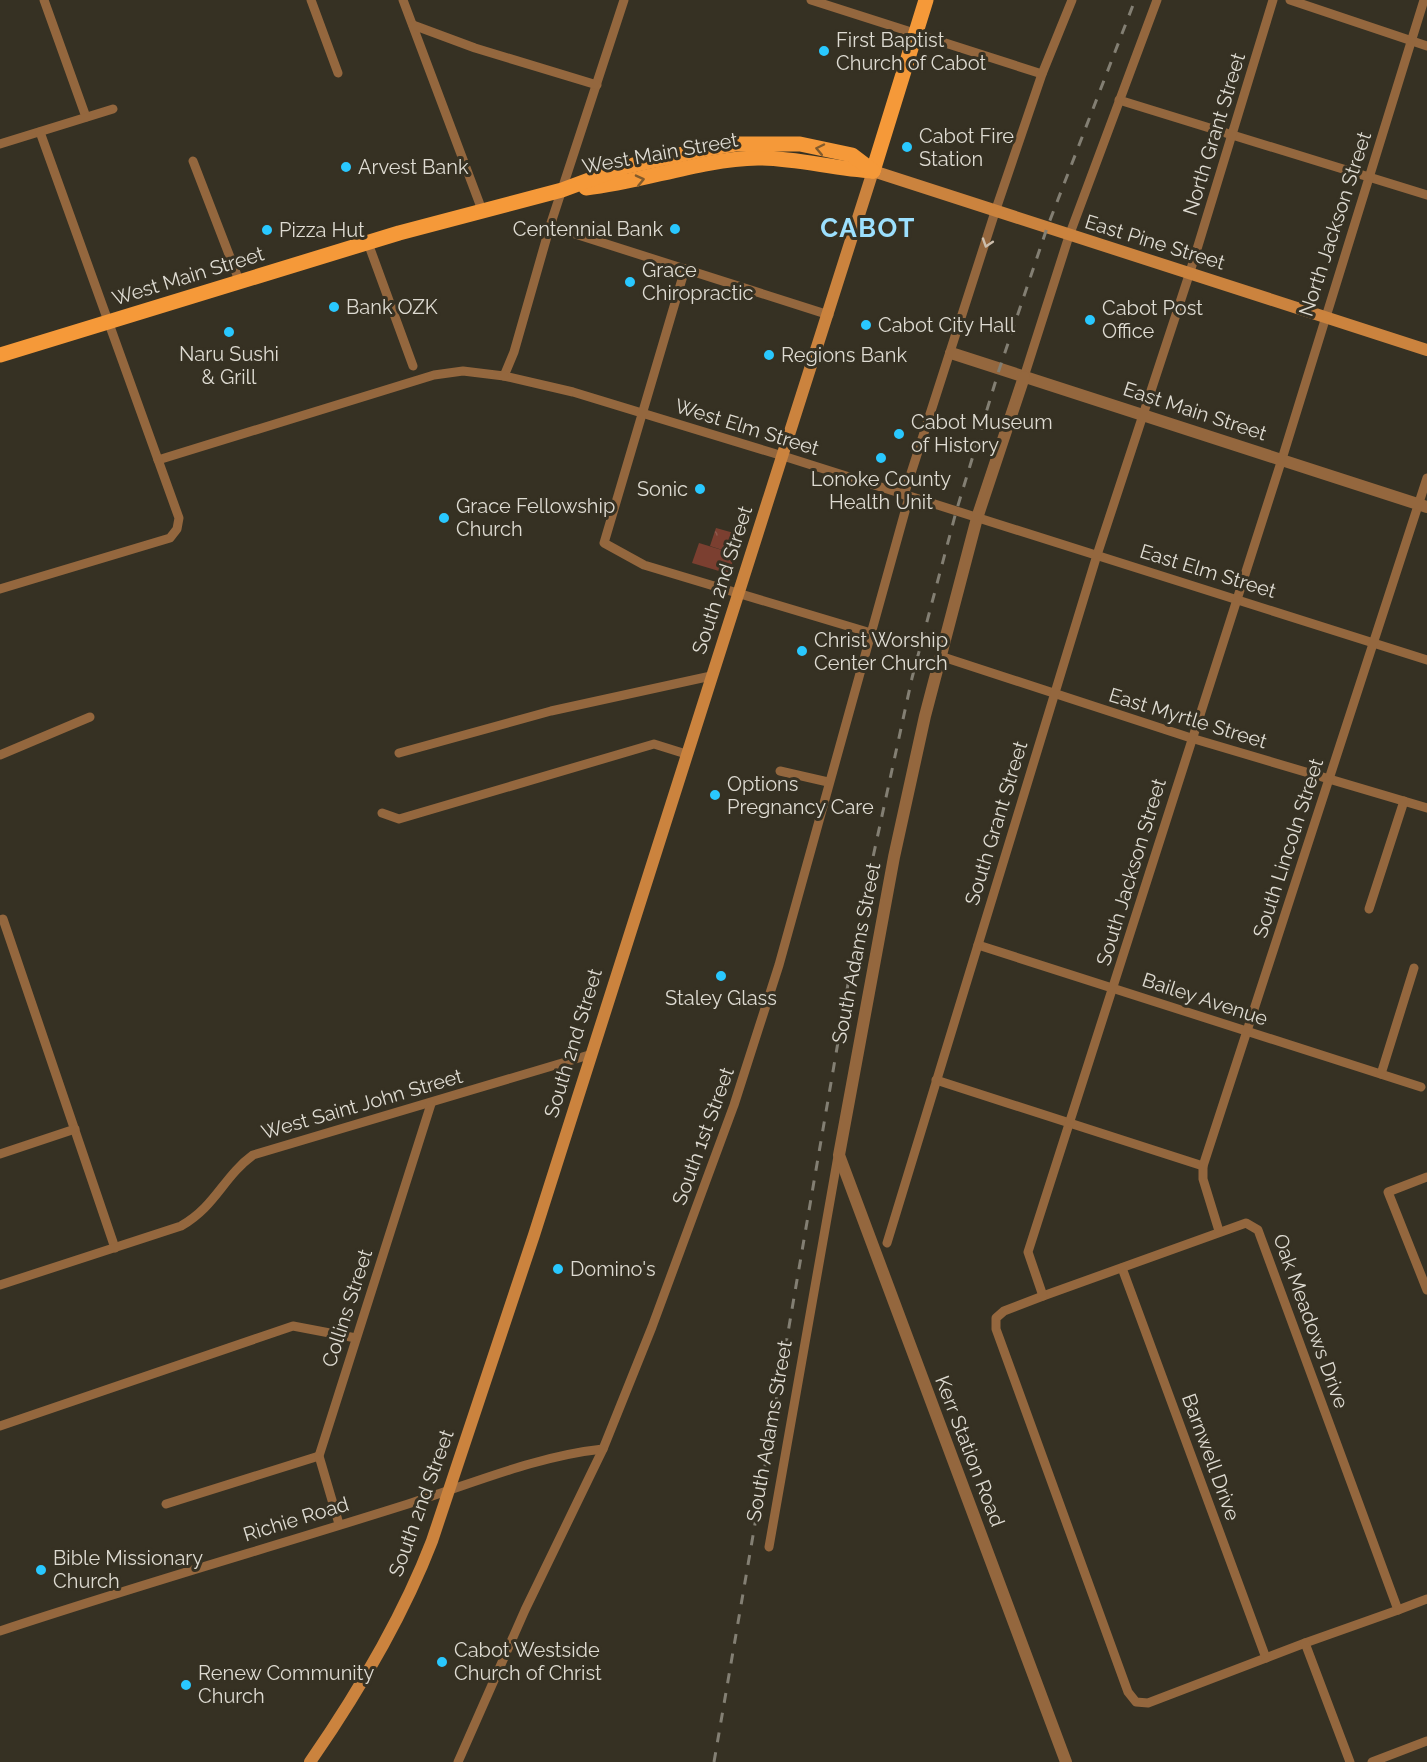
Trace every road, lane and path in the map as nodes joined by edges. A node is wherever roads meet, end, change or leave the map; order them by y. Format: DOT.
graph roads {
  1 [pos="44,0"];
  2 [pos="311,0"];
  3 [pos="404,0"];
  4 [pos="624,0"];
  5 [pos="811,0"];
  6 [pos="926,0"];
  7 [pos="1072,0"];
  8 [pos="1157,0"];
  9 [pos="1273,0"];
  10 [pos="1290,0"];
  11 [pos="1424,0"];
  12 [pos="413,25"];
  13 [pos="915,33"];
  14 [pos="1411,41"];
  15 [pos="1427,46"];
  16 [pos="338,73"];
  17 [pos="1042,74"];
  18 [pos="597,85"];
  19 [pos="1119,100"];
  20 [pos="113,109"];
  21 [pos="86,117"];
  22 [pos="40,132"];
  23 [pos="1233,135"];
  24 [pos="0,144"];
  25 [pos="193,161"];
  26 [pos="873,171"];
  27 [pos="1369,178"];
  28 [pos="562,190"];
  29 [pos="1427,195"];
  30 [pos="482,210"];
  31 [pos="995,212"];
  32 [pos="550,226"];
  33 [pos="1069,237"];
  34 [pos="368,243"];
  35 [pos="685,269"];
  36 [pos="1190,272"];
  37 [pos="240,283"];
  38 [pos="829,315"];
  39 [pos="1324,317"];
  40 [pos="108,323"];
  41 [pos="1427,350"];
  42 [pos="951,353"];
  43 [pos="0,355"];
  44 [pos="413,366"];
  45 [pos="504,376"];
  46 [pos="1024,377"];
  47 [pos="642,414"];
  48 [pos="1142,414"];
  49 [pos="783,456"];
  50 [pos="1282,459"];
  51 [pos="158,460"];
  52 [pos="1427,478"];
  53 [pos="906,496"];
  54 [pos="1423,506"];
  55 [pos="977,518"];
  56 [pos="1097,555"];
  57 [pos="0,589"];
  58 [pos="738,592"];
  59 [pos="1237,598"];
  60 [pos="871,633"];
  61 [pos="1374,645"];
  62 [pos="940,656"];
  63 [pos="1427,660"];
  64 [pos="711,676"];
  65 [pos="1054,694"];
  66 [pos="90,717"];
  67 [pos="1191,738"];
  68 [pos="399,753"];
  69 [pos="686,754"];
  70 [pos="0,755"];
  71 [pos="780,771"];
  72 [pos="1329,780"];
  73 [pos="828,782"];
  74 [pos="1404,801"];
  75 [pos="1427,808"];
  76 [pos="382,813"];
  77 [pos="1369,909"];
  78 [pos="0,920"];
  79 [pos="978,945"];
  80 [pos="1414,968"];
  81 [pos="1114,988"];
  82 [pos="1246,1031"];
  83 [pos="589,1055"];
  84 [pos="1381,1074"];
  85 [pos="936,1080"];
  86 [pos="1421,1087"];
  87 [pos="431,1104"];
  88 [pos="1070,1122"];
  89 [pos="75,1129"];
  90 [pos="0,1154"];
  91 [pos="839,1155"];
  92 [pos="1203,1166"];
  93 [pos="1427,1177"];
  94 [pos="1219,1231"];
  95 [pos="887,1243"];
  96 [pos="115,1248"];
  97 [pos="1122,1268"];
  98 [pos="0,1285"];
  99 [pos="1427,1290"];
  100 [pos="1043,1296"];
  101 [pos="356,1338"];
  102 [pos="0,1426"];
  103 [pos="603,1449"];
  104 [pos="319,1456"];
  105 [pos="450,1490"];
  106 [pos="166,1504"];
  107 [pos="339,1524"];
  108 [pos="768,1546"];
  109 [pos="1427,1599"];
  110 [pos="1398,1610"];
  111 [pos="0,1631"];
  112 [pos="1305,1643"];
  113 [pos="1266,1658"];
  114 [pos="1427,1741"];
  115 [pos="310,1762"];
  116 [pos="458,1762"];
  117 [pos="1066,1762"];
  118 [pos="1350,1762"];
  119 [pos="1372,1762"];
  1 -- 21 [label="street"];
  2 -- 16 [label="street"];
  3 -- 12 [label="street"];
  4 -- 18 [label="street"];
  5 -- 13 [label="street"];
  6 -- 13 [label="main road"];
  7 -- 17 [label="street, South 1st Street"];
  8 -- 19 [label="street"];
  9 -- 23 [label="street, North Grant Street"];
  10 -- 14 [label="street"];
  11 -- 14 [label="street, North Jackson Street"];
  12 -- 18 [label="street"];
  12 -- 30 [label="street"];
  13 -- 17 [label="street"];
  13 -- 26 [label="main road"];
  14 -- 15 [label="street"];
  14 -- 27 [label="street, North Jackson Street"];
  17 -- 31 [label="street, South 1st Street"];
  18 -- 28 [label="street"];
  19 -- 23 [label="street"];
  19 -- 33 [label="street"];
  20 -- 21 [label="street"];
  21 -- 22 [label="street"];
  22 -- 24 [label="street"];
  22 -- 40 [label="street"];
  23 -- 27 [label="street"];
  23 -- 36 [label="street, North Grant Street"];
  25 -- 37 [label="street"];
  26 -- 28 [label="main road, West Main Street"];
  26 -- 31 [label="main road, East Pine Street"];
  26 -- 38 [label="main road, South 2nd Street"];
  27 -- 29 [label="street"];
  27 -- 39 [label="street, North Jackson Street"];
  28 -- 30 [label="main road, West Main Street"];
  28 -- 32 [label="street"];
  30 -- 34 [label="main road, West Main Street"];
  31 -- 33 [label="main road, East Pine Street"];
  31 -- 42 [label="street, South 1st Street, one-way"];
  32 -- 35 [label="street"];
  32 -- 45 [label="street"];
  33 -- 36 [label="main road, East Pine Street"];
  33 -- 46 [label="street"];
  34 -- 37 [label="main road, West Main Street"];
  34 -- 44 [label="street"];
  35 -- 38 [label="street"];
  35 -- 47 [label="street"];
  36 -- 39 [label="main road, East Pine Street"];
  36 -- 48 [label="street, North Grant Street"];
  37 -- 40 [label="main road, West Main Street"];
  38 -- 49 [label="main road, South 2nd Street"];
  39 -- 41 [label="main road, East Pine Street"];
  39 -- 50 [label="street, North Jackson Street"];
  40 -- 43 [label="main road, West Main Street"];
  40 -- 51 [label="street"];
  42 -- 46 [label="street, East Main Street"];
  42 -- 53 [label="street, South 1st Street"];
  45 -- 47 [label="street, West Elm Street"];
  45 -- 51 [label="street, West Elm Street"];
  46 -- 48 [label="street, East Main Street"];
  46 -- 55 [label="street, South Adams Street"];
  47 -- 49 [label="street, West Elm Street"];
  47 -- 58 [label="street"];
  48 -- 50 [label="street, East Main Street"];
  48 -- 56 [label="street, South Grant Street"];
  49 -- 53 [label="street, West Elm Street"];
  49 -- 58 [label="main road, South 2nd Street"];
  50 -- 54 [label="street, East Main Street"];
  50 -- 59 [label="street, South Jackson Street"];
  51 -- 57 [label="street"];
  52 -- 54 [label="street, South Lincoln Street"];
  53 -- 55 [label="street, West Elm Street"];
  53 -- 60 [label="street, South 1st Street"];
  54 -- 61 [label="street, South Lincoln Street"];
  55 -- 56 [label="street, East Elm Street"];
  55 -- 62 [label="street, South Adams Street"];
  56 -- 59 [label="street, East Elm Street"];
  56 -- 65 [label="street, South Grant Street"];
  58 -- 60 [label="street"];
  58 -- 64 [label="main road, South 2nd Street"];
  59 -- 61 [label="street, East Elm Street"];
  59 -- 67 [label="street, South Jackson Street"];
  60 -- 73 [label="street, South 1st Street"];
  61 -- 63 [label="street, East Elm Street"];
  61 -- 72 [label="street, South Lincoln Street"];
  62 -- 65 [label="street, East Myrtle Street"];
  62 -- 91 [label="street, South Adams Street"];
  64 -- 68 [label="street"];
  64 -- 69 [label="main road, South 2nd Street"];
  65 -- 67 [label="street, East Myrtle Street"];
  65 -- 79 [label="street, South Grant Street"];
  66 -- 70 [label="street"];
  67 -- 72 [label="street, East Myrtle Street"];
  67 -- 81 [label="street, South Jackson Street"];
  69 -- 76 [label="street"];
  69 -- 83 [label="main road, South 2nd Street"];
  71 -- 73 [label="street"];
  72 -- 74 [label="street, East Myrtle Street"];
  72 -- 82 [label="street, South Lincoln Street"];
  73 -- 103 [label="street, South 1st Street"];
  74 -- 75 [label="street, East Myrtle Street"];
  74 -- 77 [label="street"];
  78 -- 89 [label="street"];
  79 -- 81 [label="street, Bailey Avenue"];
  79 -- 85 [label="street, South Grant Street"];
  80 -- 84 [label="street"];
  81 -- 82 [label="street, Bailey Avenue"];
  81 -- 88 [label="street, South Jackson Street"];
  82 -- 84 [label="street, Bailey Avenue"];
  82 -- 92 [label="street, South Lincoln Street"];
  83 -- 87 [label="street, West Saint John Street"];
  83 -- 105 [label="main road, South 2nd Street"];
  84 -- 86 [label="street, Bailey Avenue"];
  85 -- 88 [label="street"];
  85 -- 95 [label="street, South Grant Street"];
  87 -- 96 [label="street, West Saint John Street"];
  87 -- 101 [label="street, Collins Street"];
  88 -- 92 [label="street"];
  88 -- 100 [label="street, South Jackson Street"];
  89 -- 90 [label="street"];
  89 -- 96 [label="street"];
  91 -- 108 [label="street, South Adams Street"];
  91 -- 117 [label="street, Kerr Station Road"];
  92 -- 94 [label="street, South Lincoln Street"];
  93 -- 99 [label="street"];
  94 -- 97 [label="street, Oak Meadows Drive"];
  94 -- 110 [label="street, Oak Meadows Drive"];
  96 -- 98 [label="street, West Saint John Street"];
  97 -- 100 [label="street, Oak Meadows Drive"];
  97 -- 113 [label="street, Barnwell Drive"];
  100 -- 113 [label="street, Oak Meadows Drive"];
  101 -- 102 [label="street"];
  101 -- 104 [label="street, Collins Street"];
  103 -- 105 [label="street, Richie Road"];
  103 -- 116 [label="street, South 1st Street"];
  104 -- 106 [label="street"];
  104 -- 107 [label="street"];
  105 -- 107 [label="street, Richie Road"];
  105 -- 115 [label="main road, South 2nd Street"];
  107 -- 111 [label="street, Richie Road"];
  109 -- 110 [label="street"];
  110 -- 112 [label="street, Oak Meadows Drive"];
  112 -- 113 [label="street, Oak Meadows Drive"];
  112 -- 118 [label="street"];
  114 -- 119 [label="street"];
}
